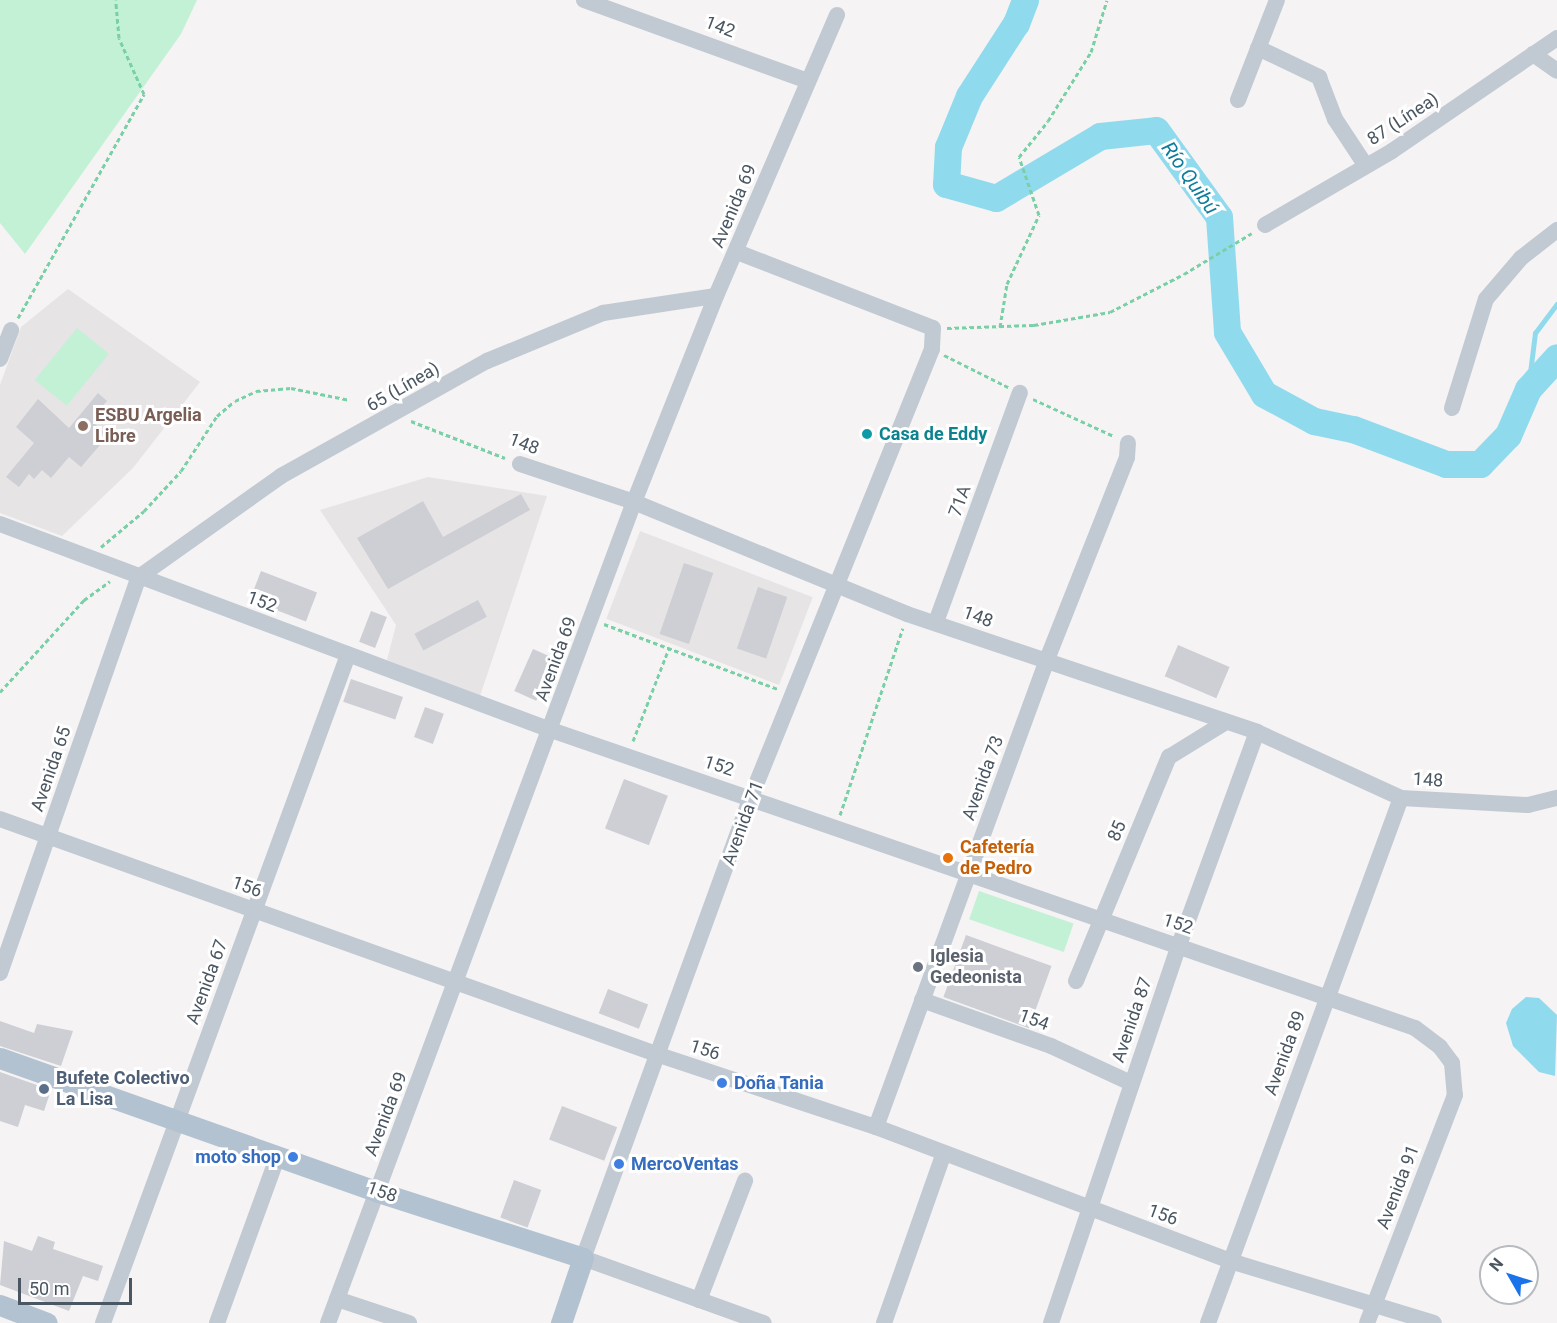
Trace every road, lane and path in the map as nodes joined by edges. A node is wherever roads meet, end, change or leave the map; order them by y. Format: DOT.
graph roads {
  1 [pos="116,0"];
  2 [pos="584,0"];
  3 [pos="1107,0"];
  4 [pos="1277,0"];
  5 [pos="837,15"];
  6 [pos="1557,38"];
  7 [pos="1258,48"];
  8 [pos="1533,54"];
  9 [pos="1557,72"];
  10 [pos="808,81"];
  11 [pos="1238,100"];
  12 [pos="1366,166"];
  13 [pos="1265,225"];
  14 [pos="1557,230"];
  15 [pos="737,252"];
  16 [pos="716,296"];
  17 [pos="1000,327"];
  18 [pos="933,328"];
  19 [pos="11,330"];
  20 [pos="0,359"];
  21 [pos="1020,393"];
  22 [pos="350,400"];
  23 [pos="1452,408"];
  24 [pos="396,414"];
  25 [pos="1128,443"];
  26 [pos="520,464"];
  27 [pos="634,502"];
  28 [pos="0,524"];
  29 [pos="88,557"];
  30 [pos="123,571"];
  31 [pos="139,577"];
  32 [pos="834,587"];
  33 [pos="907,614"];
  34 [pos="591,619"];
  35 [pos="936,622"];
  36 [pos="669,648"];
  37 [pos="348,655"];
  38 [pos="1046,662"];
  39 [pos="0,692"];
  40 [pos="793,694"];
  41 [pos="1226,722"];
  42 [pos="551,730"];
  43 [pos="1257,732"];
  44 [pos="627,756"];
  45 [pos="751,798"];
  46 [pos="1401,798"];
  47 [pos="1557,798"];
  48 [pos="0,819"];
  49 [pos="836,828"];
  50 [pos="48,836"];
  51 [pos="968,875"];
  52 [pos="254,911"];
  53 [pos="1101,920"];
  54 [pos="1179,945"];
  55 [pos="0,973"];
  56 [pos="1076,981"];
  57 [pos="456,982"];
  58 [pos="1326,998"];
  59 [pos="922,1000"];
  60 [pos="659,1055"];
  61 [pos="0,1058"];
  62 [pos="1452,1063"];
  63 [pos="1131,1083"];
  64 [pos="178,1119"];
  65 [pos="876,1127"];
  66 [pos="945,1153"];
  67 [pos="278,1155"];
  68 [pos="745,1181"];
  69 [pos="378,1192"];
  70 [pos="1089,1209"];
  71 [pos="583,1258"];
  72 [pos="1230,1261"];
  73 [pos="337,1299"];
  74 [pos="699,1300"];
  75 [pos="1374,1304"];
  76 [pos="0,1305"];
  77 [pos="47,1323"];
  78 [pos="103,1323"];
  79 [pos="218,1323"];
  80 [pos="328,1323"];
  81 [pos="409,1323"];
  82 [pos="561,1323"];
  83 [pos="764,1323"];
  84 [pos="884,1323"];
  85 [pos="1051,1323"];
  86 [pos="1208,1323"];
  87 [pos="1367,1323"];
  88 [pos="1434,1323"];
  1 -- 19 [label="path"];
  2 -- 10 [label="street, 142"];
  3 -- 17 [label="path"];
  4 -- 7 [label="street"];
  5 -- 10 [label="street, Avenida 69"];
  6 -- 8 [label="street, 87 (Línea)"];
  7 -- 11 [label="street"];
  7 -- 12 [label="street"];
  8 -- 9 [label="street"];
  8 -- 12 [label="street, 87 (Línea)"];
  10 -- 15 [label="street, Avenida 69"];
  12 -- 13 [label="street, 87 (Línea)"];
  13 -- 17 [label="path"];
  14 -- 23 [label="street"];
  15 -- 16 [label="street, Avenida 69"];
  15 -- 18 [label="street"];
  16 -- 24 [label="street, 65 (Línea)"];
  16 -- 27 [label="street, Avenida 69"];
  17 -- 18 [label="path"];
  18 -- 32 [label="street, Avenida 71"];
  19 -- 20 [label="street"];
  21 -- 35 [label="street, 71A"];
  22 -- 29 [label="path"];
  24 -- 26 [label="path, 148"];
  24 -- 31 [label="street, 65 (Línea)"];
  25 -- 38 [label="street, Avenida 73"];
  26 -- 27 [label="street, 148"];
  27 -- 32 [label="street, 148"];
  27 -- 34 [label="street, Avenida 69"];
  28 -- 29 [label="street, 152"];
  29 -- 30 [label="street, 152"];
  30 -- 31 [label="street, 152"];
  30 -- 39 [label="path"];
  31 -- 37 [label="street, 152"];
  31 -- 50 [label="street, Avenida 65"];
  32 -- 33 [label="street, 148"];
  32 -- 40 [label="street, Avenida 71"];
  33 -- 35 [label="street, 148"];
  33 -- 49 [label="path"];
  34 -- 36 [label="path"];
  34 -- 42 [label="street, Avenida 69"];
  35 -- 38 [label="street, 148"];
  36 -- 40 [label="path"];
  36 -- 44 [label="path"];
  37 -- 42 [label="street, 152"];
  37 -- 52 [label="street, Avenida 67"];
  38 -- 41 [label="street, 148"];
  38 -- 51 [label="street, Avenida 73"];
  40 -- 45 [label="street, Avenida 71"];
  41 -- 43 [label="street, 148"];
  41 -- 53 [label="street, 85"];
  42 -- 44 [label="street, 152"];
  42 -- 57 [label="street, Avenida 69"];
  43 -- 46 [label="street, 148"];
  43 -- 54 [label="street, Avenida 87"];
  44 -- 45 [label="street, 152"];
  45 -- 49 [label="street, 152"];
  45 -- 60 [label="street, Avenida 71"];
  46 -- 47 [label="street, 148"];
  46 -- 58 [label="street, Avenida 89"];
  48 -- 50 [label="street, 156"];
  49 -- 51 [label="street, 152"];
  50 -- 52 [label="street, 156"];
  50 -- 55 [label="street, Avenida 65"];
  51 -- 53 [label="street, 152"];
  51 -- 59 [label="street, Avenida 73"];
  52 -- 57 [label="street, 156"];
  52 -- 64 [label="street, Avenida 67"];
  53 -- 54 [label="street, 152"];
  53 -- 56 [label="street, 85"];
  54 -- 58 [label="street, 152"];
  54 -- 63 [label="street, Avenida 87"];
  57 -- 60 [label="street, 156"];
  57 -- 69 [label="street, Avenida 69"];
  58 -- 62 [label="street, 152"];
  58 -- 72 [label="street, Avenida 89"];
  59 -- 63 [label="street, 154"];
  59 -- 65 [label="street, Avenida 73"];
  60 -- 65 [label="street, 156"];
  60 -- 71 [label="street, Avenida 71"];
  61 -- 64 [label="main road, 158"];
  62 -- 75 [label="street, Avenida 91"];
  63 -- 70 [label="street, Avenida 87"];
  64 -- 67 [label="main road, 158"];
  64 -- 78 [label="street, Avenida 67"];
  65 -- 66 [label="street, 156"];
  66 -- 70 [label="street, 156"];
  66 -- 84 [label="street"];
  67 -- 69 [label="main road, 158"];
  67 -- 79 [label="street"];
  68 -- 74 [label="street"];
  69 -- 71 [label="main road, 158"];
  69 -- 73 [label="street, Avenida 69"];
  70 -- 72 [label="street, 156"];
  70 -- 85 [label="street, Avenida 87"];
  71 -- 74 [label="street, 158"];
  71 -- 82 [label="main road, Avenida 71"];
  72 -- 75 [label="street, 156"];
  72 -- 86 [label="street, Avenida 89"];
  73 -- 80 [label="street, Avenida 69"];
  73 -- 81 [label="street"];
  74 -- 83 [label="street, 158"];
  75 -- 87 [label="street, Avenida 91"];
  75 -- 88 [label="street, 156"];
  76 -- 77 [label="main road"];
}
